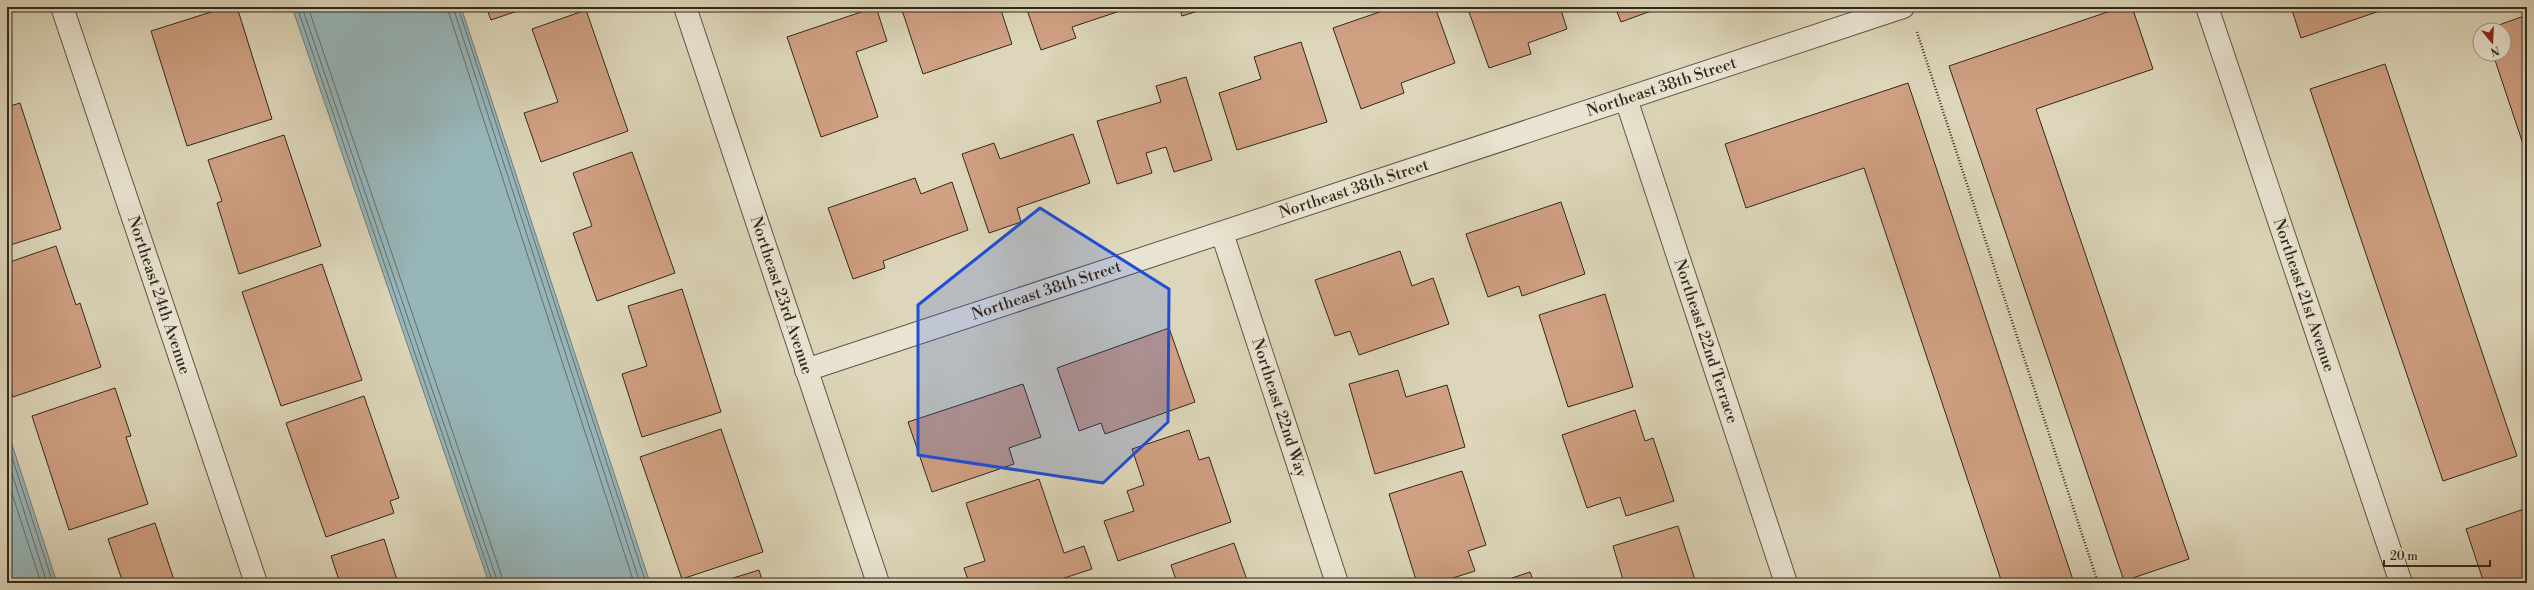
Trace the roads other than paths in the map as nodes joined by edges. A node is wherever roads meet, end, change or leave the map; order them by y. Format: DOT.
graph roads {
  1 [pos="62,7"];
  2 [pos="685,7"];
  3 [pos="1903,7"];
  4 [pos="2207,7"];
  5 [pos="1872,12"];
  6 [pos="1626,99"];
  7 [pos="1222,233"];
  8 [pos="806,370"];
  9 [pos="256,583"];
  10 [pos="878,583"];
  11 [pos="1337,583"];
  12 [pos="1786,583"];
  13 [pos="2401,583"];
  1 -- 9 [label="street, Northeast 24th Avenue"];
  2 -- 8 [label="street, Northeast 23rd Avenue"];
  3 -- 5 [label="street, Northeast 38th Street"];
  4 -- 13 [label="street, Northeast 21st Avenue"];
  5 -- 6 [label="street, Northeast 38th Street"];
  6 -- 7 [label="street, Northeast 38th Street"];
  6 -- 12 [label="street, Northeast 22nd Terrace"];
  7 -- 8 [label="street, Northeast 38th Street"];
  7 -- 11 [label="street, Northeast 22nd Way"];
  8 -- 10 [label="street, Northeast 23rd Avenue"];
}
